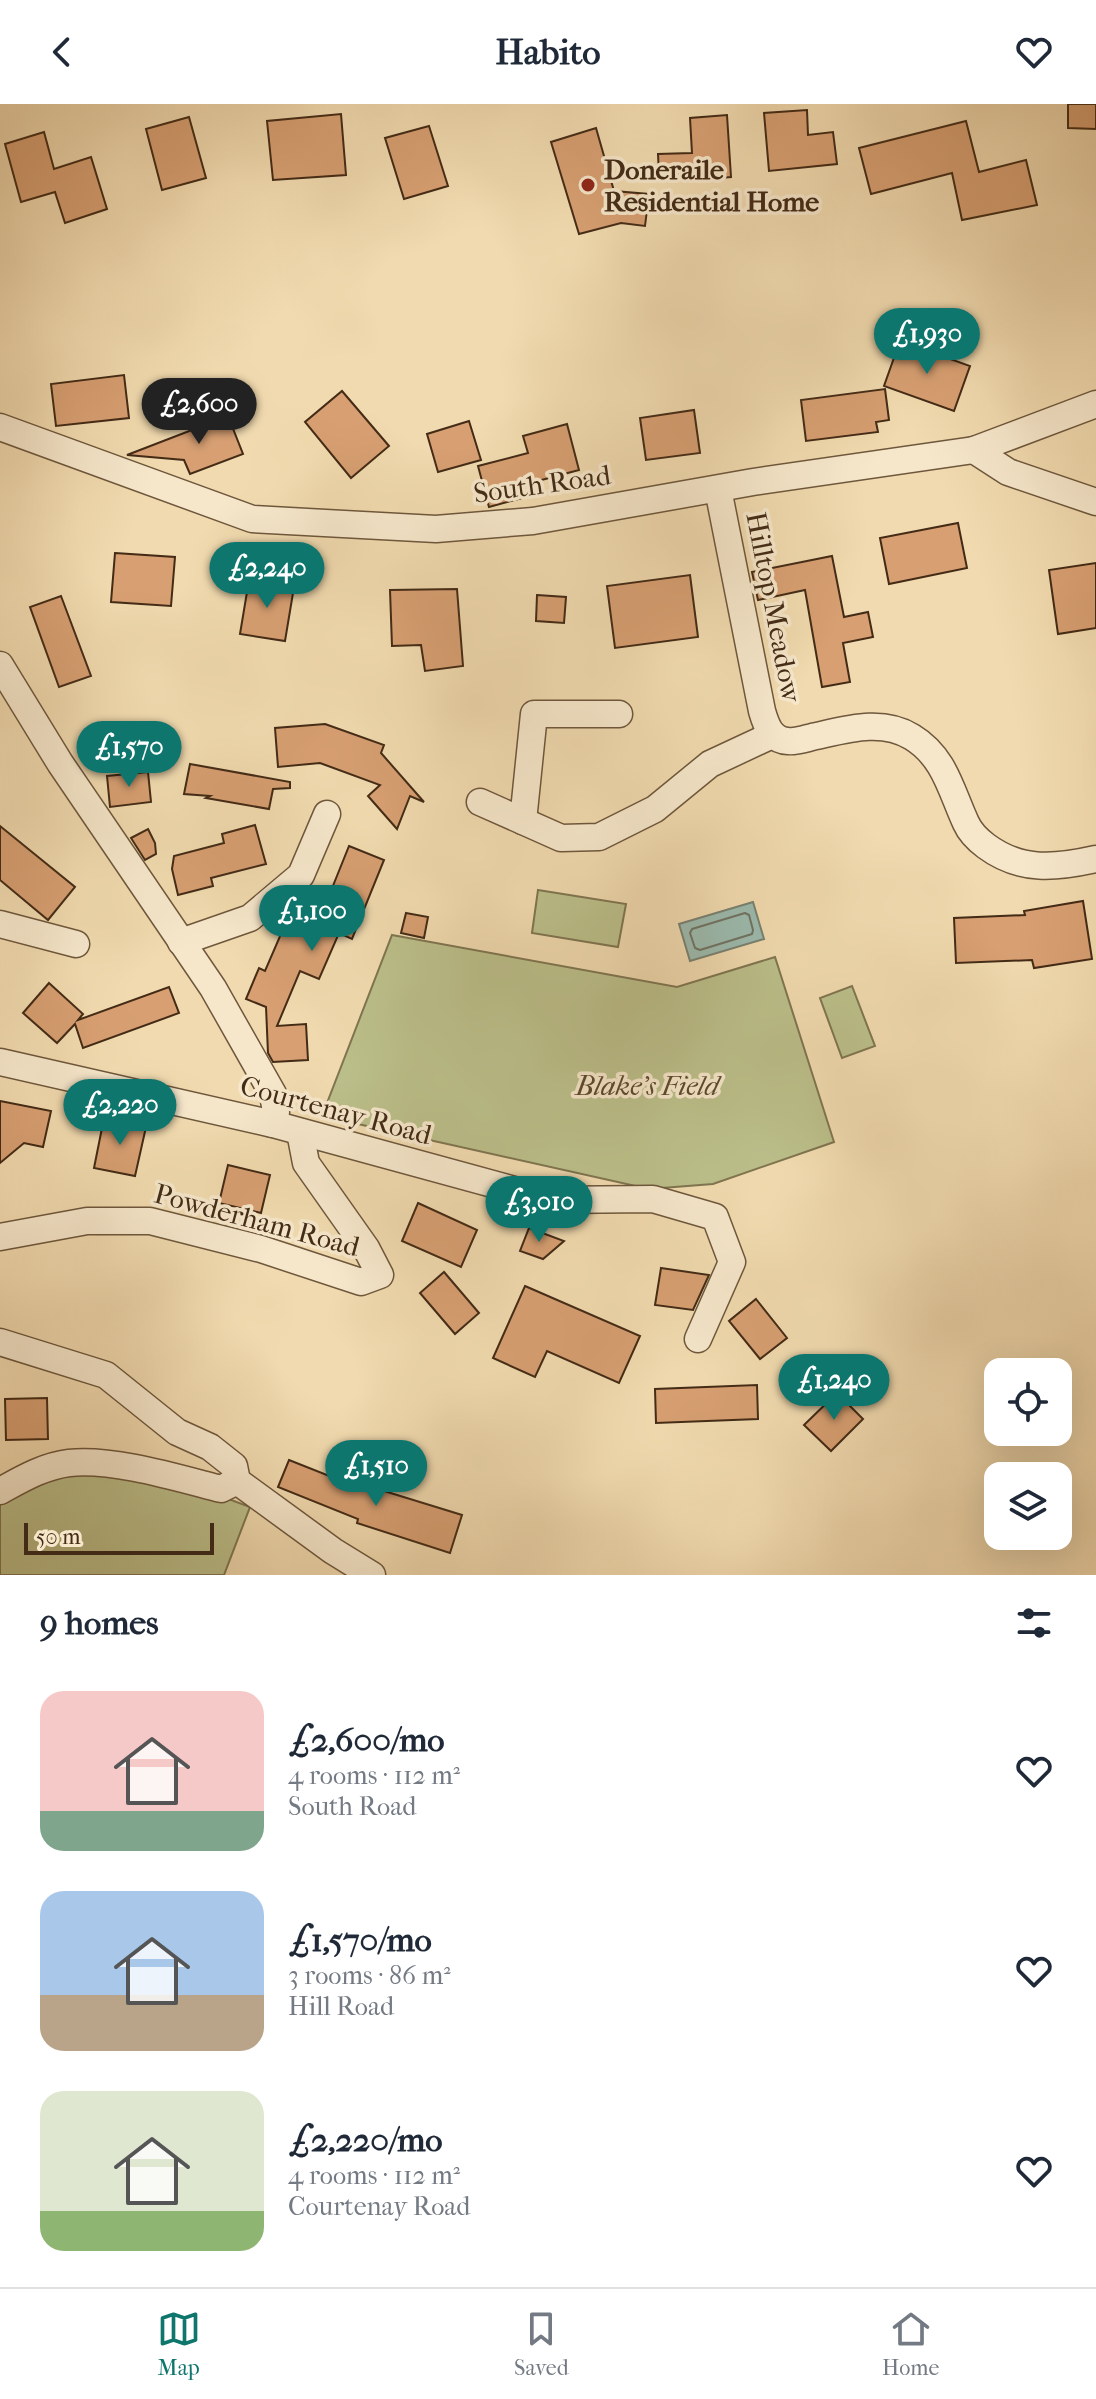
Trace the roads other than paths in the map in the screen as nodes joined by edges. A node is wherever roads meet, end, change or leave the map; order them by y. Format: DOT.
graph roads {
  1 [pos="1096,404"];
  2 [pos="0,427"];
  3 [pos="974,450"];
  4 [pos="718,489"];
  5 [pos="1096,502"];
  6 [pos="0,665"];
  7 [pos="7,694"];
  8 [pos="619,714"];
  9 [pos="772,735"];
  10 [pos="480,802"];
  11 [pos="327,814"];
  12 [pos="523,821"];
  13 [pos="1096,859"];
  14 [pos="0,924"];
  15 [pos="181,942"];
  16 [pos="76,944"];
  17 [pos="0,1062"];
  18 [pos="273,1124"];
  19 [pos="300,1132"];
  20 [pos="0,1237"];
  21 [pos="698,1339"];
  22 [pos="0,1342"];
  23 [pos="237,1481"];
  24 [pos="0,1491"];
  25 [pos="372,1575"];
  1 -- 3 [label="street, South Road"];
  2 -- 4 [label="street, South Road"];
  3 -- 4 [label="street, South Road"];
  3 -- 5 [label="street"];
  4 -- 9 [label="street, Hilltop Meadow"];
  6 -- 7 [label="street"];
  7 -- 15 [label="street"];
  8 -- 12 [label="street"];
  9 -- 12 [label="street, Hilltop Meadow"];
  9 -- 13 [label="street, Hilltop Meadow"];
  10 -- 12 [label="street, Hilltop Meadow"];
  11 -- 15 [label="street"];
  14 -- 16 [label="street"];
  15 -- 18 [label="street"];
  17 -- 18 [label="street, Courtenay Road"];
  18 -- 19 [label="street, Courtenay Road"];
  19 -- 20 [label="street, Powderham Road"];
  19 -- 21 [label="street, Courtenay Road"];
  22 -- 23 [label="street"];
  23 -- 24 [label="street"];
  23 -- 25 [label="street"];
}
